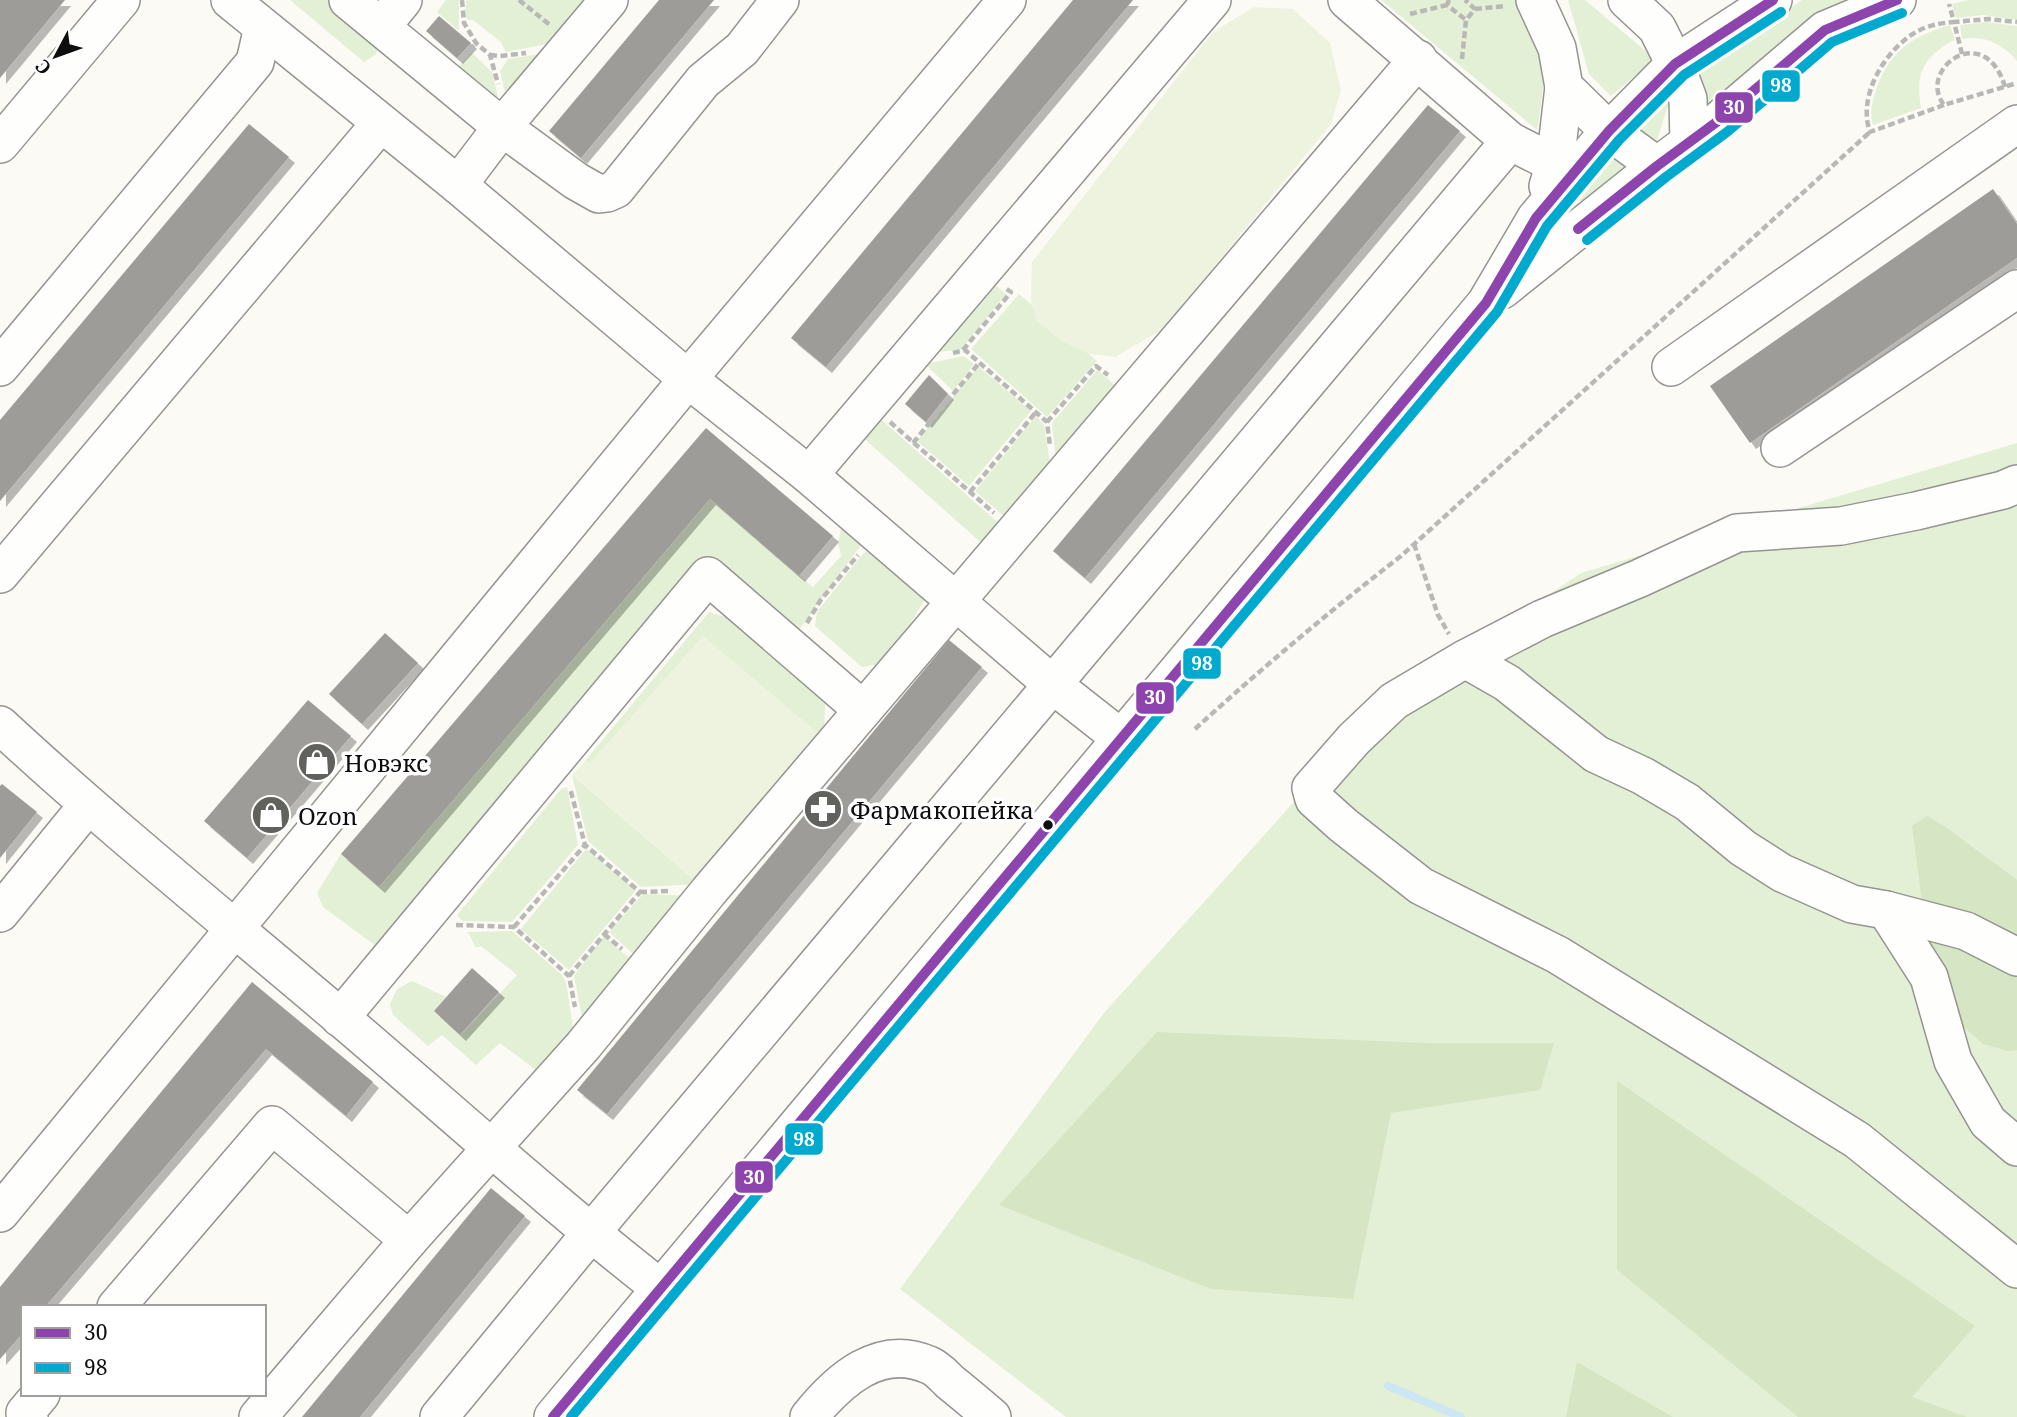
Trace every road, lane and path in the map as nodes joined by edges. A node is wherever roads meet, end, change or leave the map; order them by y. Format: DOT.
graph roads {
  1 [pos="121,0"];
  2 [pos="230,0"];
  3 [pos="348,0"];
  4 [pos="462,0"];
  5 [pos="519,0"];
  6 [pos="609,0"];
  7 [pos="780,0"];
  8 [pos="1007,0"];
  9 [pos="1212,0"];
  10 [pos="1347,0"];
  11 [pos="1465,0"];
  12 [pos="1627,0"];
  13 [pos="1773,0"];
  14 [pos="1897,0"];
  15 [pos="1448,3"];
  16 [pos="1522,3"];
  17 [pos="1949,5"];
  18 [pos="1475,9"];
  19 [pos="392,14"];
  20 [pos="1401,16"];
  21 [pos="1466,20"];
  22 [pos="1954,22"];
  23 [pos="2017,22"];
  24 [pos="263,27"];
  25 [pos="572,43"];
  26 [pos="1962,54"];
  27 [pos="490,55"];
  28 [pos="1418,59"];
  29 [pos="1675,64"];
  30 [pos="1462,67"];
  31 [pos="2017,83"];
  32 [pos="1564,87"];
  33 [pos="2005,87"];
  34 [pos="1944,105"];
  35 [pos="380,124"];
  36 [pos="2017,124"];
  37 [pos="502,127"];
  38 [pos="1609,131"];
  39 [pos="1870,132"];
  40 [pos="1510,141"];
  41 [pos="0,144"];
  42 [pos="1689,144"];
  43 [pos="1556,164"];
  44 [pos="1657,166"];
  45 [pos="458,185"];
  46 [pos="1536,218"];
  47 [pos="2017,289"];
  48 [pos="1486,303"];
  49 [pos="907,359"];
  50 [pos="979,363"];
  51 [pos="0,367"];
  52 [pos="1671,367"];
  53 [pos="688,379"];
  54 [pos="1132,395"];
  55 [pos="869,404"];
  56 [pos="1036,412"];
  57 [pos="1047,422"];
  58 [pos="913,443"];
  59 [pos="1780,448"];
  60 [pos="809,475"];
  61 [pos="2017,484"];
  62 [pos="1056,485"];
  63 [pos="970,492"];
  64 [pos="1016,532"];
  65 [pos="875,534"];
  66 [pos="1413,544"];
  67 [pos="0,574"];
  68 [pos="957,601"];
  69 [pos="788,645"];
  70 [pos="1465,659"];
  71 [pos="1052,684"];
  72 [pos="863,710"];
  73 [pos="1195,729"];
  74 [pos="2,732"];
  75 [pos="1122,739"];
  76 [pos="564,748"];
  77 [pos="88,805"];
  78 [pos="585,845"];
  79 [pos="1886,909"];
  80 [pos="0,913"];
  81 [pos="425,915"];
  82 [pos="513,927"];
  83 [pos="235,929"];
  84 [pos="2017,957"];
  85 [pos="569,976"];
  86 [pos="340,1018"];
  87 [pos="583,1046"];
  88 [pos="492,1147"];
  89 [pos="2017,1147"];
  90 [pos="0,1213"];
  91 [pos="590,1234"];
  92 [pos="409,1240"];
  93 [pos="2017,1269"];
  94 [pos="660,1288"];
  95 [pos="118,1305"];
  96 [pos="39,1396"];
  97 [pos="29,1417"];
  98 [pos="258,1417"];
  99 [pos="439,1417"];
  100 [pos="553,1417"];
  101 [pos="808,1417"];
  102 [pos="992,1417"];
  1 -- 41 [label="street"];
  2 -- 24 [label="street"];
  3 -- 19 [label="street"];
  4 -- 27 [label="path"];
  5 -- 25 [label="path"];
  6 -- 25 [label="street"];
  7 -- 37 [label="street"];
  8 -- 53 [label="street"];
  9 -- 49 [label="street"];
  10 -- 28 [label="street"];
  11 -- 18 [label="path"];
  12 -- 29 [label="street"];
  13 -- 29 [label="street"];
  14 -- 42 [label="street"];
  15 -- 20 [label="path"];
  15 -- 21 [label="path"];
  16 -- 18 [label="path"];
  16 -- 32 [label="street"];
  17 -- 22 [label="path"];
  18 -- 21 [label="path"];
  19 -- 37 [label="street"];
  21 -- 30 [label="path"];
  22 -- 23 [label="path"];
  22 -- 26 [label="path"];
  22 -- 39 [label="path"];
  24 -- 35 [label="street"];
  24 -- 51 [label="street"];
  25 -- 37 [label="street"];
  26 -- 33 [label="path"];
  26 -- 34 [label="path"];
  28 -- 40 [label="street"];
  28 -- 54 [label="street"];
  29 -- 38 [label="street"];
  29 -- 42 [label="street"];
  31 -- 33 [label="path"];
  32 -- 38 [label="street"];
  32 -- 43 [label="street"];
  33 -- 34 [label="path"];
  34 -- 39 [label="path"];
  35 -- 45 [label="street"];
  35 -- 67 [label="street"];
  36 -- 52 [label="street"];
  37 -- 45 [label="street"];
  38 -- 44 [label="street"];
  38 -- 46 [label="street"];
  39 -- 66 [label="path"];
  40 -- 43 [label="street"];
  40 -- 71 [label="street"];
  42 -- 44 [label="street"];
  43 -- 46 [label="street"];
  44 -- 48 [label="street"];
  45 -- 53 [label="street"];
  46 -- 48 [label="street"];
  47 -- 59 [label="street"];
  48 -- 75 [label="street"];
  49 -- 50 [label="path"];
  49 -- 55 [label="street"];
  50 -- 56 [label="path"];
  50 -- 58 [label="path"];
  53 -- 60 [label="street"];
  53 -- 83 [label="street"];
  54 -- 57 [label="path"];
  54 -- 62 [label="street"];
  55 -- 58 [label="path"];
  55 -- 60 [label="street"];
  56 -- 57 [label="path"];
  56 -- 63 [label="path"];
  57 -- 62 [label="path"];
  58 -- 63 [label="path"];
  60 -- 65 [label="street"];
  61 -- 70 [label="street"];
  62 -- 64 [label="street"];
  63 -- 64 [label="path"];
  64 -- 68 [label="street"];
  65 -- 68 [label="street"];
  65 -- 69 [label="path"];
  66 -- 70 [label="path"];
  66 -- 73 [label="path"];
  68 -- 71 [label="street"];
  68 -- 72 [label="street"];
  69 -- 72 [label="street"];
  69 -- 76 [label="street"];
  70 -- 79 [label="street"];
  70 -- 93 [label="street"];
  71 -- 75 [label="street"];
  71 -- 91 [label="street"];
  72 -- 87 [label="street"];
  74 -- 77 [label="street"];
  75 -- 94 [label="street"];
  76 -- 78 [label="path"];
  76 -- 81 [label="street"];
  77 -- 80 [label="street"];
  77 -- 83 [label="street"];
  78 -- 82 [label="path"];
  78 -- 85 [label="path"];
  79 -- 84 [label="street"];
  79 -- 89 [label="street"];
  81 -- 82 [label="path"];
  81 -- 86 [label="street"];
  82 -- 85 [label="path"];
  83 -- 86 [label="street"];
  83 -- 90 [label="street"];
  85 -- 87 [label="path"];
  86 -- 88 [label="street"];
  87 -- 88 [label="street"];
  88 -- 91 [label="street"];
  88 -- 92 [label="street"];
  91 -- 94 [label="street"];
  91 -- 99 [label="street"];
  92 -- 95 [label="street"];
  92 -- 98 [label="street"];
  94 -- 100 [label="street"];
  96 -- 97 [label="street"];
  101 -- 102 [label="street"];
}
